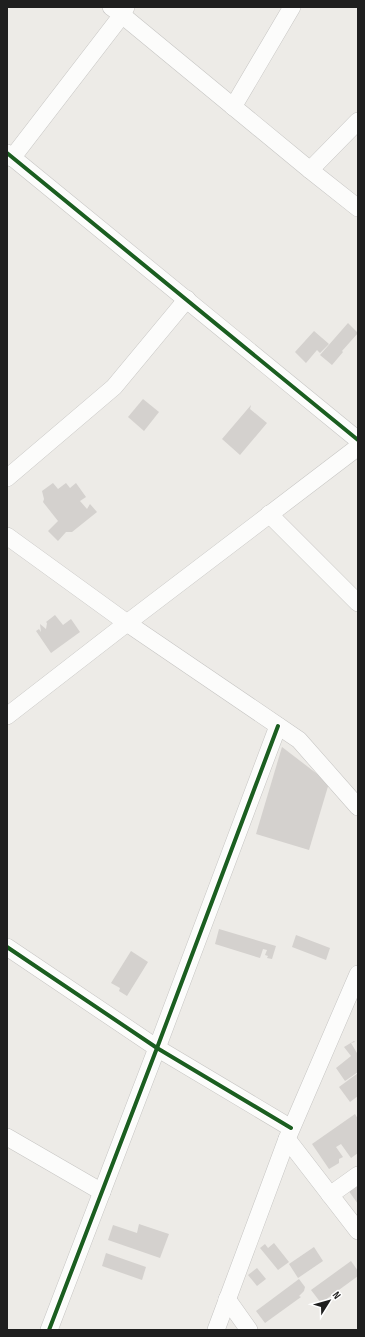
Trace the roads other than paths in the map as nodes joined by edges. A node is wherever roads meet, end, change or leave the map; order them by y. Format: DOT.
graph roads {
  1 [pos="292,7"];
  2 [pos="120,10"];
  3 [pos="233,107"];
  4 [pos="358,121"];
  5 [pos="10,156"];
  6 [pos="310,170"];
  7 [pos="358,208"];
  8 [pos="187,299"];
  9 [pos="358,440"];
  10 [pos="358,447"];
  11 [pos="7,478"];
  12 [pos="269,514"];
  13 [pos="7,536"];
  14 [pos="358,603"];
  15 [pos="127,623"];
  16 [pos="7,716"];
  17 [pos="278,726"];
  18 [pos="358,807"];
  19 [pos="7,947"];
  20 [pos="358,974"];
  21 [pos="157,1048"];
  22 [pos="289,1133"];
  23 [pos="7,1137"];
  24 [pos="358,1175"];
  25 [pos="102,1192"];
  26 [pos="330,1195"];
  27 [pos="358,1231"];
  28 [pos="227,1299"];
  29 [pos="49,1330"];
  30 [pos="216,1330"];
  31 [pos="249,1330"];
  1 -- 3 [label="street"];
  2 -- 3 [label="street"];
  2 -- 5 [label="street"];
  3 -- 6 [label="street"];
  4 -- 6 [label="street"];
  5 -- 8 [label="street"];
  6 -- 7 [label="street"];
  8 -- 9 [label="street"];
  8 -- 11 [label="street"];
  10 -- 12 [label="street"];
  12 -- 14 [label="street"];
  12 -- 15 [label="street"];
  13 -- 15 [label="street"];
  15 -- 16 [label="street"];
  15 -- 17 [label="street"];
  17 -- 18 [label="street"];
  17 -- 21 [label="street"];
  19 -- 21 [label="street"];
  20 -- 22 [label="street"];
  21 -- 22 [label="street"];
  21 -- 25 [label="street"];
  22 -- 26 [label="street"];
  22 -- 28 [label="street"];
  23 -- 25 [label="street"];
  24 -- 26 [label="street"];
  25 -- 29 [label="street"];
  26 -- 27 [label="street"];
  28 -- 30 [label="street"];
  28 -- 31 [label="street"];
}
